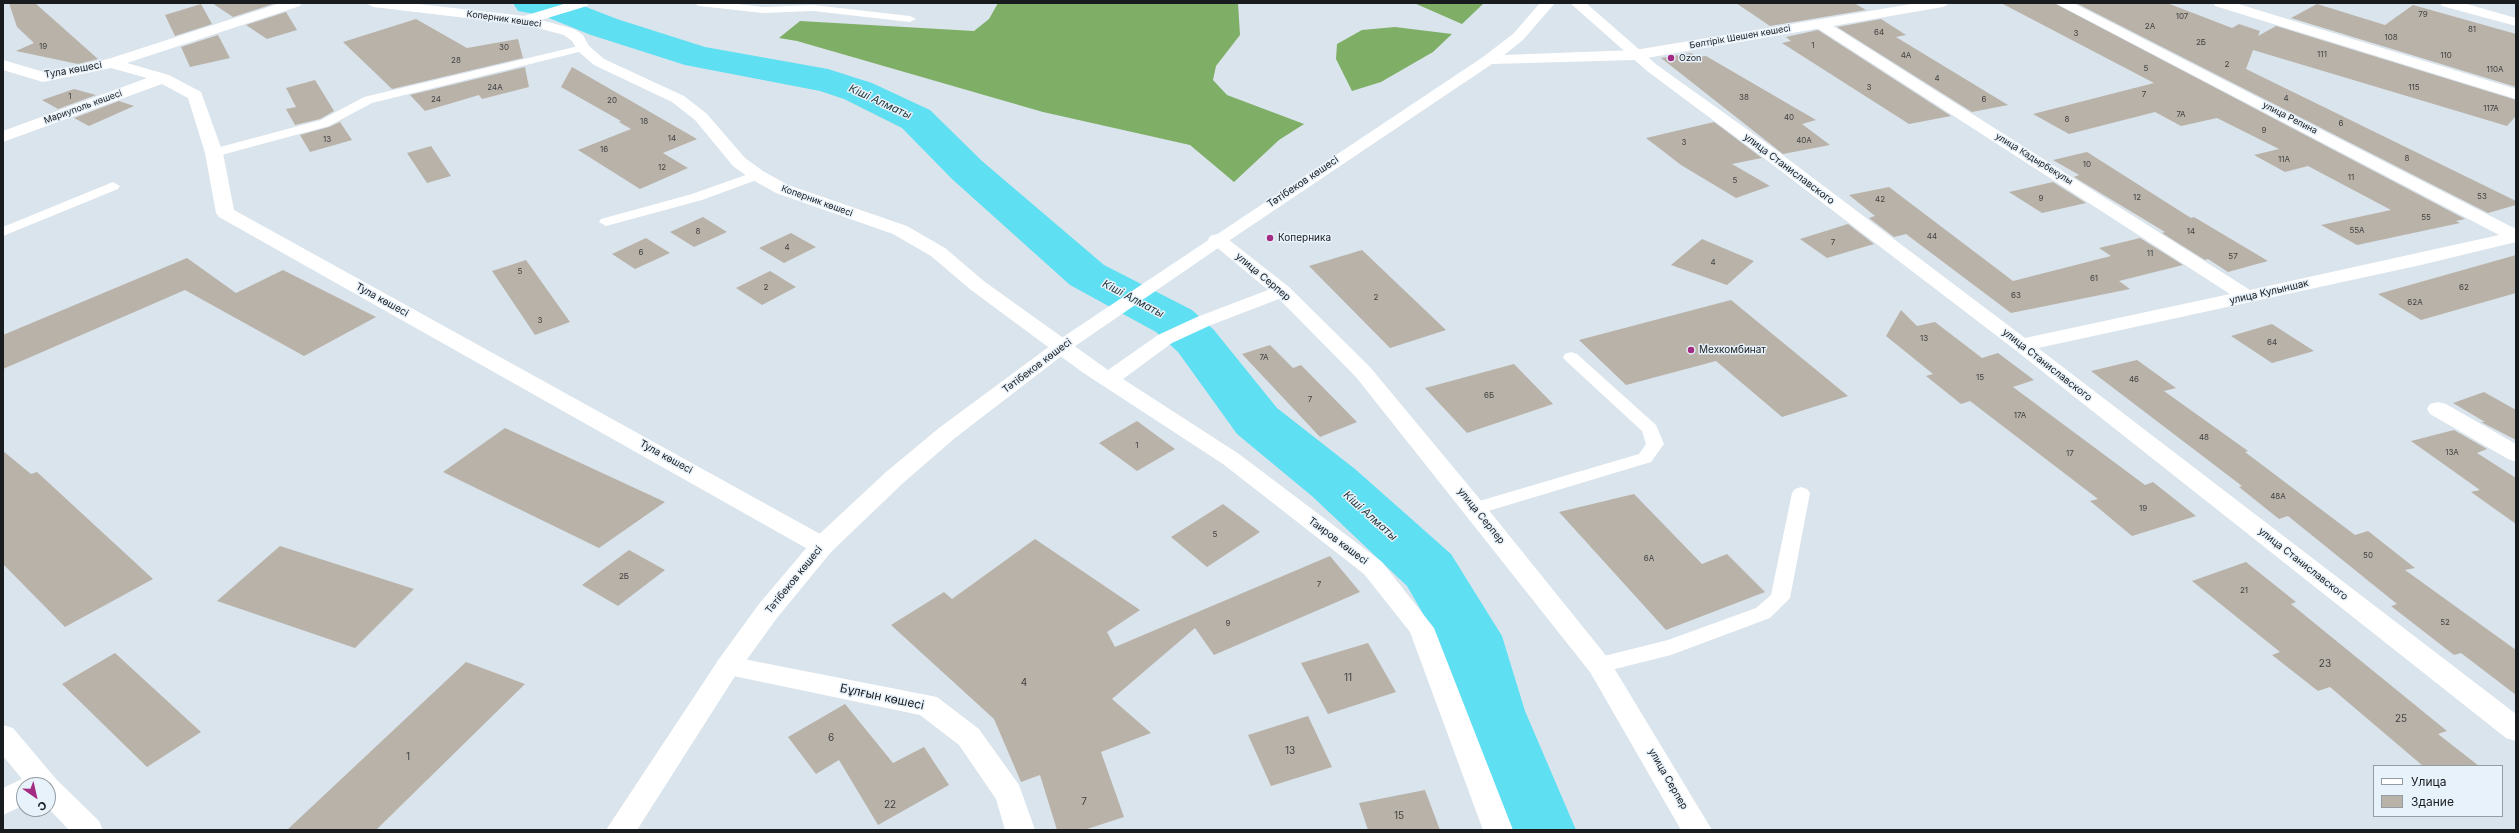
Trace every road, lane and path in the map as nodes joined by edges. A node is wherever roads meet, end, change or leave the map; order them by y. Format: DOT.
graph roads {
  1 [pos="295,3"];
  2 [pos="373,3"];
  3 [pos="582,3"];
  4 [pos="699,3"];
  5 [pos="1548,3"];
  6 [pos="1577,3"];
  7 [pos="1943,3"];
  8 [pos="2062,3"];
  9 [pos="2220,3"];
  10 [pos="2447,3"];
  11 [pos="910,19"];
  12 [pos="526,20"];
  13 [pos="2516,22"];
  14 [pos="1819,23"];
  15 [pos="583,48"];
  16 [pos="1635,55"];
  17 [pos="1488,60"];
  18 [pos="111,63"];
  19 [pos="3,65"];
  20 [pos="163,78"];
  21 [pos="2516,94"];
  22 [pos="3,137"];
  23 [pos="214,153"];
  24 [pos="757,175"];
  25 [pos="112,186"];
  26 [pos="606,222"];
  27 [pos="3,232"];
  28 [pos="2516,236"];
  29 [pos="1217,240"];
  30 [pos="1282,291"];
  31 [pos="2248,297"];
  32 [pos="2021,345"];
  33 [pos="1061,347"];
  34 [pos="1571,357"];
  35 [pos="1109,379"];
  36 [pos="2438,409"];
  37 [pos="2516,454"];
  38 [pos="1801,493"];
  39 [pos="1476,509"];
  40 [pos="822,546"];
  41 [pos="1599,665"];
  42 [pos="728,666"];
  43 [pos="2516,730"];
  44 [pos="3,736"];
  45 [pos="32,777"];
  46 [pos="16,797"];
  47 [pos="3,802"];
  48 [pos="56,802"];
  49 [pos="88,830"];
  50 [pos="621,830"];
  51 [pos="1020,830"];
  52 [pos="1498,830"];
  53 [pos="1697,830"];
  1 -- 18 [label="street"];
  2 -- 12 [label="street, Коперник көшесі"];
  3 -- 12 [label="street"];
  4 -- 11 [label="lane"];
  5 -- 17 [label="street, Тәтібеков көшесі"];
  6 -- 16 [label="street, улица Станиславского"];
  7 -- 14 [label="street, Бөлтірік Шешен көшесі"];
  8 -- 28 [label="street, улица Репина"];
  9 -- 21 [label="street"];
  10 -- 13 [label="street"];
  12 -- 15 [label="street, Коперник көшесі"];
  14 -- 16 [label="street, Бөлтірік Шешен көшесі"];
  14 -- 31 [label="street, улица Кадырбекулы"];
  15 -- 23 [label="lane"];
  15 -- 24 [label="street, Коперник көшесі"];
  16 -- 17 [label="street, Бөлтірік Шешен көшесі"];
  16 -- 32 [label="street, улица Станиславского"];
  17 -- 29 [label="street, Тәтібеков көшесі"];
  18 -- 19 [label="street, Тула көшесі"];
  18 -- 20 [label="street, Тула көшесі"];
  20 -- 22 [label="street, Мариуполь көшесі"];
  20 -- 23 [label="street, Тула көшесі"];
  23 -- 40 [label="street, Тула көшесі"];
  24 -- 26 [label="lane"];
  24 -- 33 [label="street, Коперник көшесі"];
  25 -- 27 [label="lane"];
  28 -- 31 [label="street, улица Кулыншак"];
  29 -- 30 [label="street, улица Серпер"];
  29 -- 33 [label="street, Тәтібеков көшесі"];
  30 -- 35 [label="street"];
  30 -- 39 [label="street, улица Серпер"];
  31 -- 32 [label="street, улица Кулыншак"];
  32 -- 43 [label="street, улица Станиславского"];
  33 -- 35 [label="street, Таиров көшесі"];
  33 -- 40 [label="street, Тәтібеков көшесі"];
  34 -- 39 [label="lane"];
  35 -- 52 [label="street, Таиров көшесі"];
  36 -- 37 [label="street"];
  38 -- 41 [label="lane"];
  39 -- 41 [label="street, улица Серпер"];
  40 -- 42 [label="street, Тәтібеков көшесі"];
  41 -- 53 [label="street, улица Серпер"];
  42 -- 50 [label="street, Тәтібеков көшесі"];
  42 -- 51 [label="street, Бұлғын көшесі"];
  44 -- 45 [label="street"];
  46 -- 47 [label="street"];
  48 -- 49 [label="street"];
}
